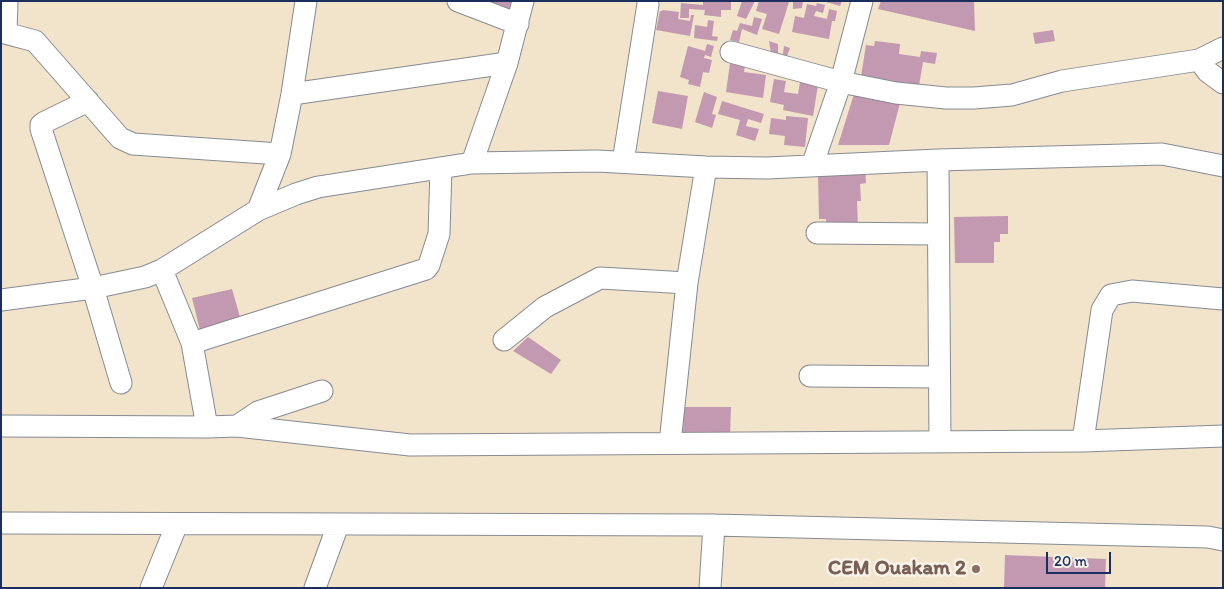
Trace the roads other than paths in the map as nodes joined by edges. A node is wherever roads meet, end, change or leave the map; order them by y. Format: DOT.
graph roads {
  1 [pos="7,1"];
  2 [pos="306,1"];
  3 [pos="458,1"];
  4 [pos="523,1"];
  5 [pos="862,1"];
  6 [pos="648,4"];
  7 [pos="518,24"];
  8 [pos="4,32"];
  9 [pos="1223,48"];
  10 [pos="732,52"];
  11 [pos="1199,60"];
  12 [pos="507,63"];
  13 [pos="841,82"];
  14 [pos="1223,83"];
  15 [pos="292,94"];
  16 [pos="88,102"];
  17 [pos="280,154"];
  18 [pos="938,160"];
  19 [pos="623,162"];
  20 [pos="472,163"];
  21 [pos="812,166"];
  22 [pos="1223,166"];
  23 [pos="706,167"];
  24 [pos="440,168"];
  25 [pos="258,210"];
  26 [pos="817,233"];
  27 [pos="938,234"];
  28 [pos="162,270"];
  29 [pos="687,283"];
  30 [pos="94,288"];
  31 [pos="1223,299"];
  32 [pos="1,300"];
  33 [pos="504,340"];
  34 [pos="192,343"];
  35 [pos="810,376"];
  36 [pos="939,377"];
  37 [pos="121,384"];
  38 [pos="322,391"];
  39 [pos="1,426"];
  40 [pos="237,426"];
  41 [pos="207,427"];
  42 [pos="1223,436"];
  43 [pos="1083,440"];
  44 [pos="940,442"];
  45 [pos="670,443"];
  46 [pos="1,523"];
  47 [pos="177,524"];
  48 [pos="338,525"];
  49 [pos="714,525"];
  50 [pos="1223,540"];
  51 [pos="151,588"];
  52 [pos="316,588"];
  53 [pos="710,588"];
  1 -- 8 [label="street"];
  2 -- 15 [label="street"];
  3 -- 7 [label="street"];
  4 -- 7 [label="street"];
  5 -- 13 [label="street"];
  6 -- 19 [label="street"];
  7 -- 12 [label="street"];
  8 -- 16 [label="street"];
  9 -- 11 [label="street"];
  10 -- 13 [label="street"];
  11 -- 13 [label="street"];
  11 -- 14 [label="street"];
  12 -- 15 [label="street"];
  12 -- 20 [label="street"];
  13 -- 21 [label="street"];
  15 -- 17 [label="street"];
  16 -- 17 [label="street"];
  16 -- 30 [label="street"];
  17 -- 25 [label="street"];
  18 -- 21 [label="street"];
  18 -- 22 [label="street"];
  18 -- 27 [label="street"];
  19 -- 20 [label="street"];
  19 -- 23 [label="street"];
  20 -- 24 [label="street"];
  21 -- 23 [label="street"];
  23 -- 29 [label="street"];
  24 -- 25 [label="street"];
  24 -- 34 [label="street"];
  25 -- 28 [label="street"];
  26 -- 27 [label="street"];
  27 -- 36 [label="street"];
  28 -- 30 [label="street"];
  28 -- 34 [label="street"];
  29 -- 33 [label="street"];
  29 -- 45 [label="street"];
  30 -- 32 [label="street"];
  30 -- 37 [label="street"];
  31 -- 43 [label="street"];
  34 -- 41 [label="street"];
  35 -- 36 [label="street"];
  36 -- 44 [label="street"];
  38 -- 40 [label="street"];
  39 -- 41 [label="street"];
  40 -- 41 [label="street"];
  40 -- 45 [label="street"];
  42 -- 43 [label="street"];
  43 -- 44 [label="street"];
  44 -- 45 [label="street"];
  46 -- 47 [label="street"];
  47 -- 48 [label="street"];
  47 -- 51 [label="street"];
  48 -- 49 [label="street"];
  48 -- 52 [label="street"];
  49 -- 50 [label="street"];
  49 -- 53 [label="street"];
}
